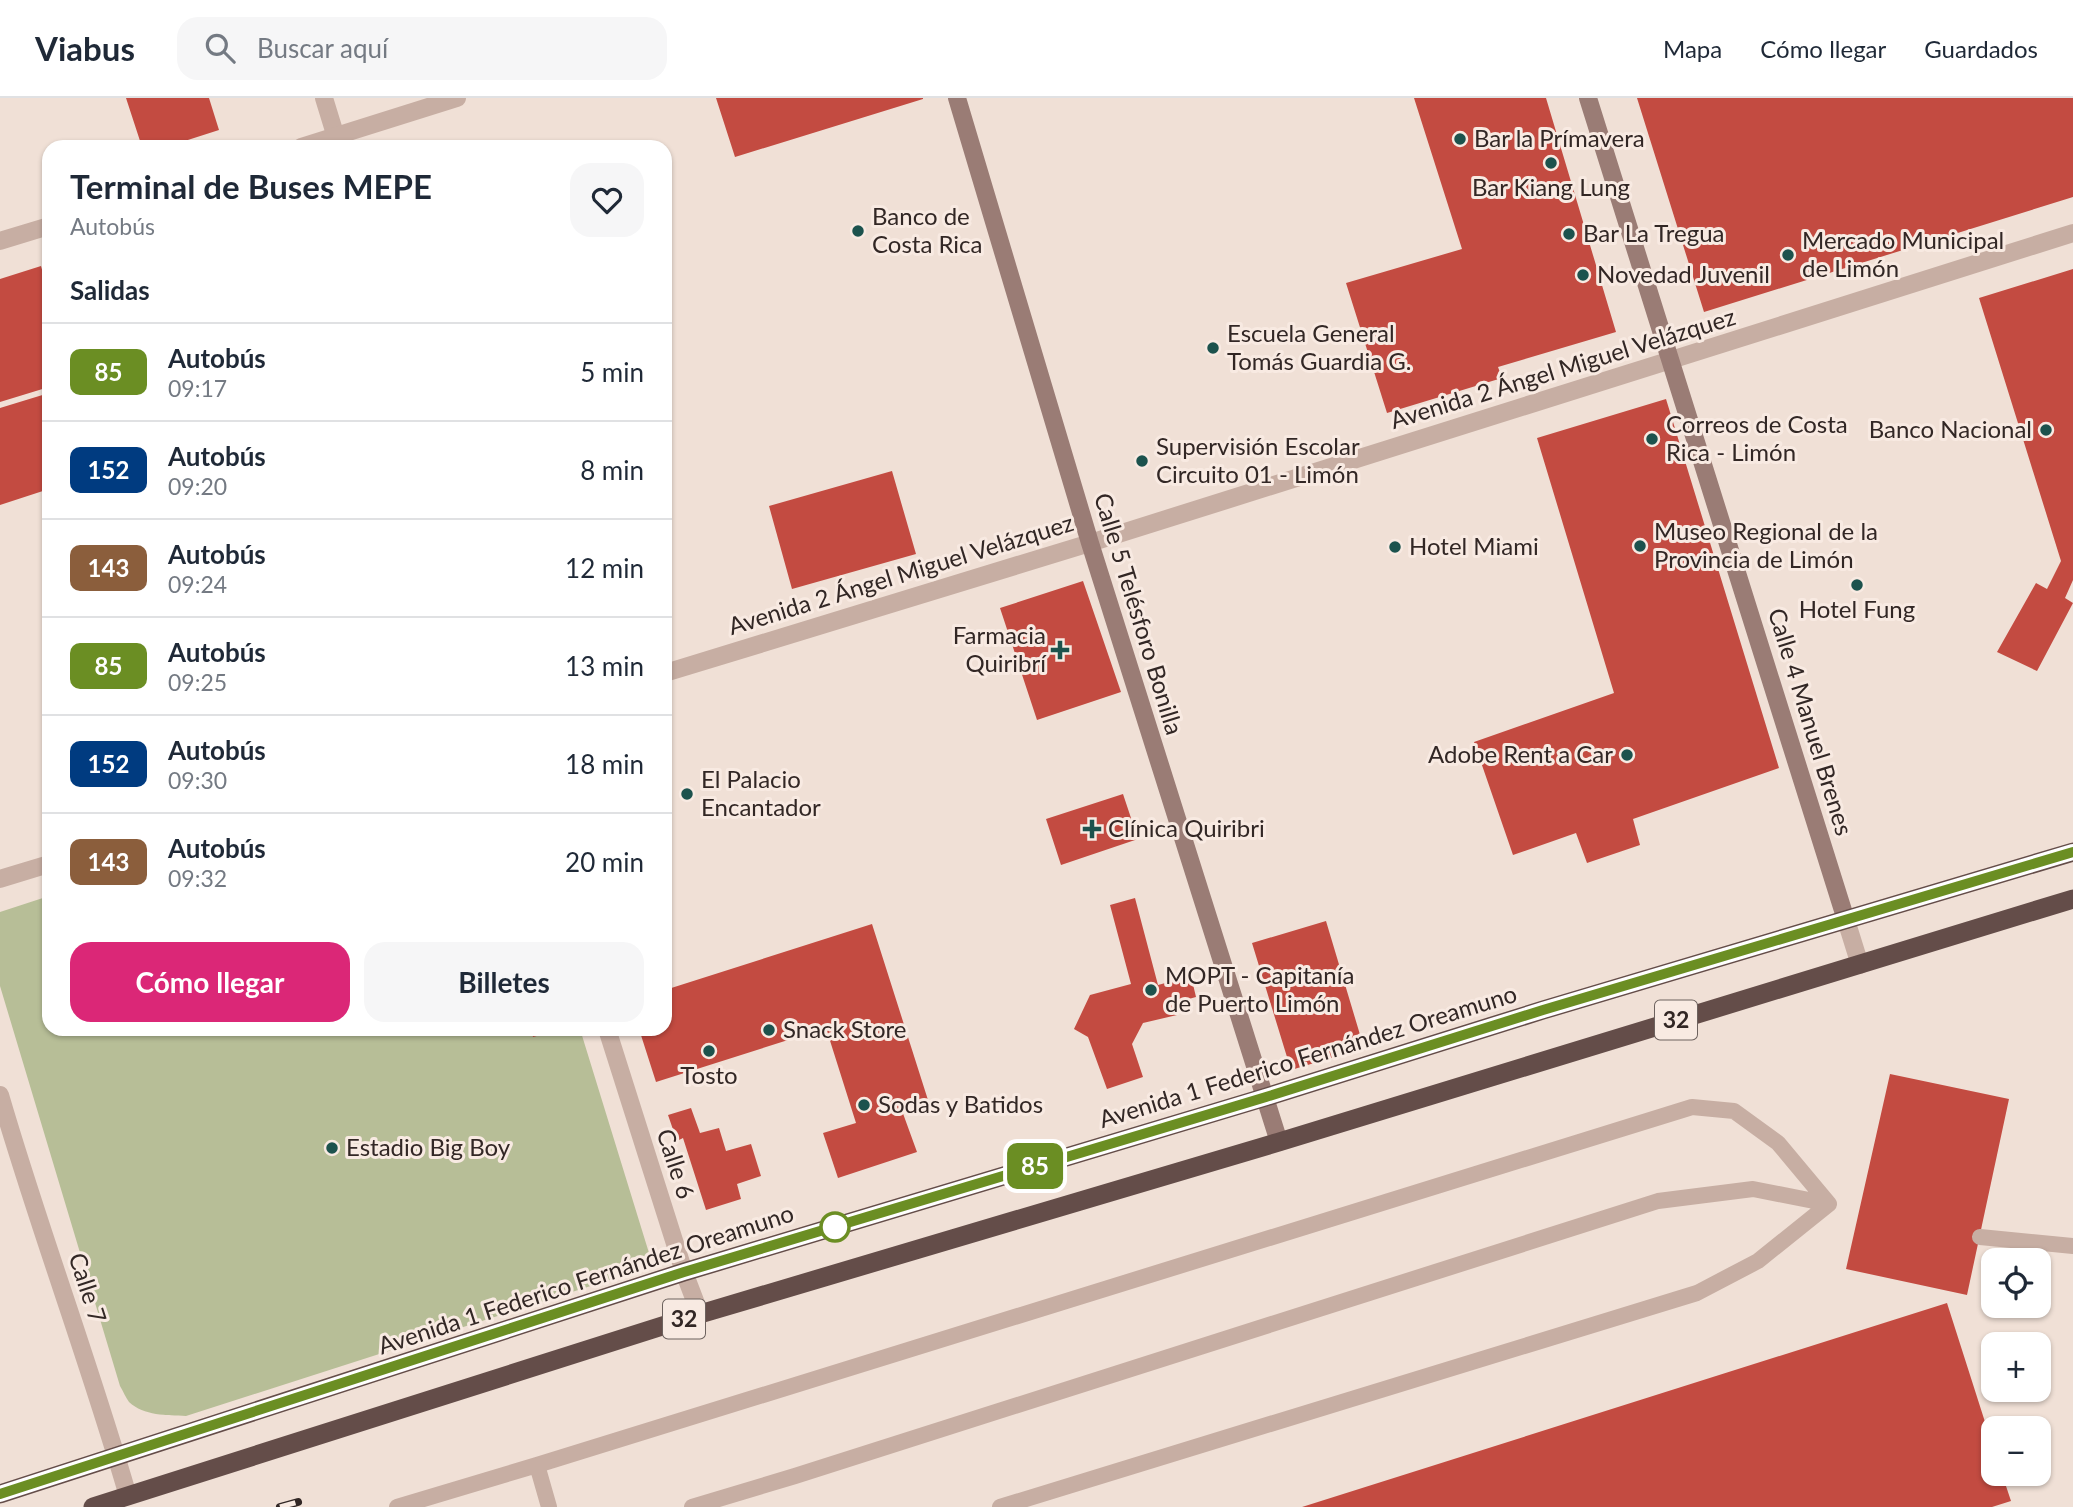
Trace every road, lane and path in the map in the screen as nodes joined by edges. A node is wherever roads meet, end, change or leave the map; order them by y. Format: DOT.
graph roads {
  1 [pos="324,98"];
  2 [pos="457,98"];
  3 [pos="957,98"];
  4 [pos="1588,98"];
  5 [pos="336,140"];
  6 [pos="342,140"];
  7 [pos="42,228"];
  8 [pos="2073,233"];
  9 [pos="0,241"];
  10 [pos="1671,360"];
  11 [pos="1090,543"];
  12 [pos="672,671"];
  13 [pos="2073,852"];
  14 [pos="42,866"];
  15 [pos="0,879"];
  16 [pos="2073,899"];
  17 [pos="1846,920"];
  18 [pos="1860,965"];
  19 [pos="609,1036"];
  20 [pos="0,1094"];
  21 [pos="1266,1097"];
  22 [pos="1279,1142"];
  23 [pos="1829,1204"];
  24 [pos="1980,1237"];
  25 [pos="2073,1246"];
  26 [pos="684,1272"];
  27 [pos="699,1314"];
  28 [pos="117,1456"];
  29 [pos="537,1465"];
  30 [pos="0,1494"];
  31 [pos="128,1496"];
  32 [pos="93,1507"];
  33 [pos="397,1507"];
  34 [pos="549,1507"];
  35 [pos="692,1507"];
  36 [pos="1000,1507"];
  1 -- 5 [label="street"];
  2 -- 6 [label="street"];
  3 -- 11 [label="main road, Calle 5 Telésforo Bonilla"];
  4 -- 10 [label="main road, Calle 4 Manuel Brenes"];
  7 -- 9 [label="street"];
  8 -- 10 [label="street, Avenida 2 Ángel Miguel Velázquez"];
  10 -- 11 [label="street, Avenida 2 Ángel Miguel Velázquez"];
  10 -- 17 [label="main road, Calle 4 Manuel Brenes"];
  11 -- 12 [label="street, Avenida 2 Ángel Miguel Velázquez"];
  11 -- 21 [label="main road, Calle 5 Telésforo Bonilla"];
  13 -- 17 [label="highway, Avenida 1 Federico Fernández Oreamuno / 32"];
  14 -- 15 [label="street"];
  16 -- 18 [label="highway, 32"];
  17 -- 18 [label="street"];
  17 -- 21 [label="highway, Avenida 1 Federico Fernández Oreamuno / 32"];
  18 -- 22 [label="highway, 32"];
  19 -- 26 [label="street, Calle 6"];
  20 -- 28 [label="street, Calle 7"];
  21 -- 22 [label="main road, Calle 5 Telésforo Bonilla"];
  21 -- 26 [label="highway, Avenida 1 Federico Fernández Oreamuno / 32"];
  22 -- 27 [label="highway, 32"];
  23 -- 29 [label="lane"];
  23 -- 35 [label="lane"];
  23 -- 36 [label="lane"];
  24 -- 25 [label="lane"];
  26 -- 27 [label="street, Calle 6"];
  26 -- 28 [label="highway, Avenida 1 Federico Fernández Oreamuno / 32"];
  27 -- 31 [label="highway, 32"];
  28 -- 30 [label="highway, Avenida 1 Federico Fernández Oreamuno / 32"];
  28 -- 31 [label="street, Calle 7"];
  29 -- 33 [label="lane"];
  29 -- 34 [label="lane"];
  31 -- 32 [label="highway, 32"];
}
